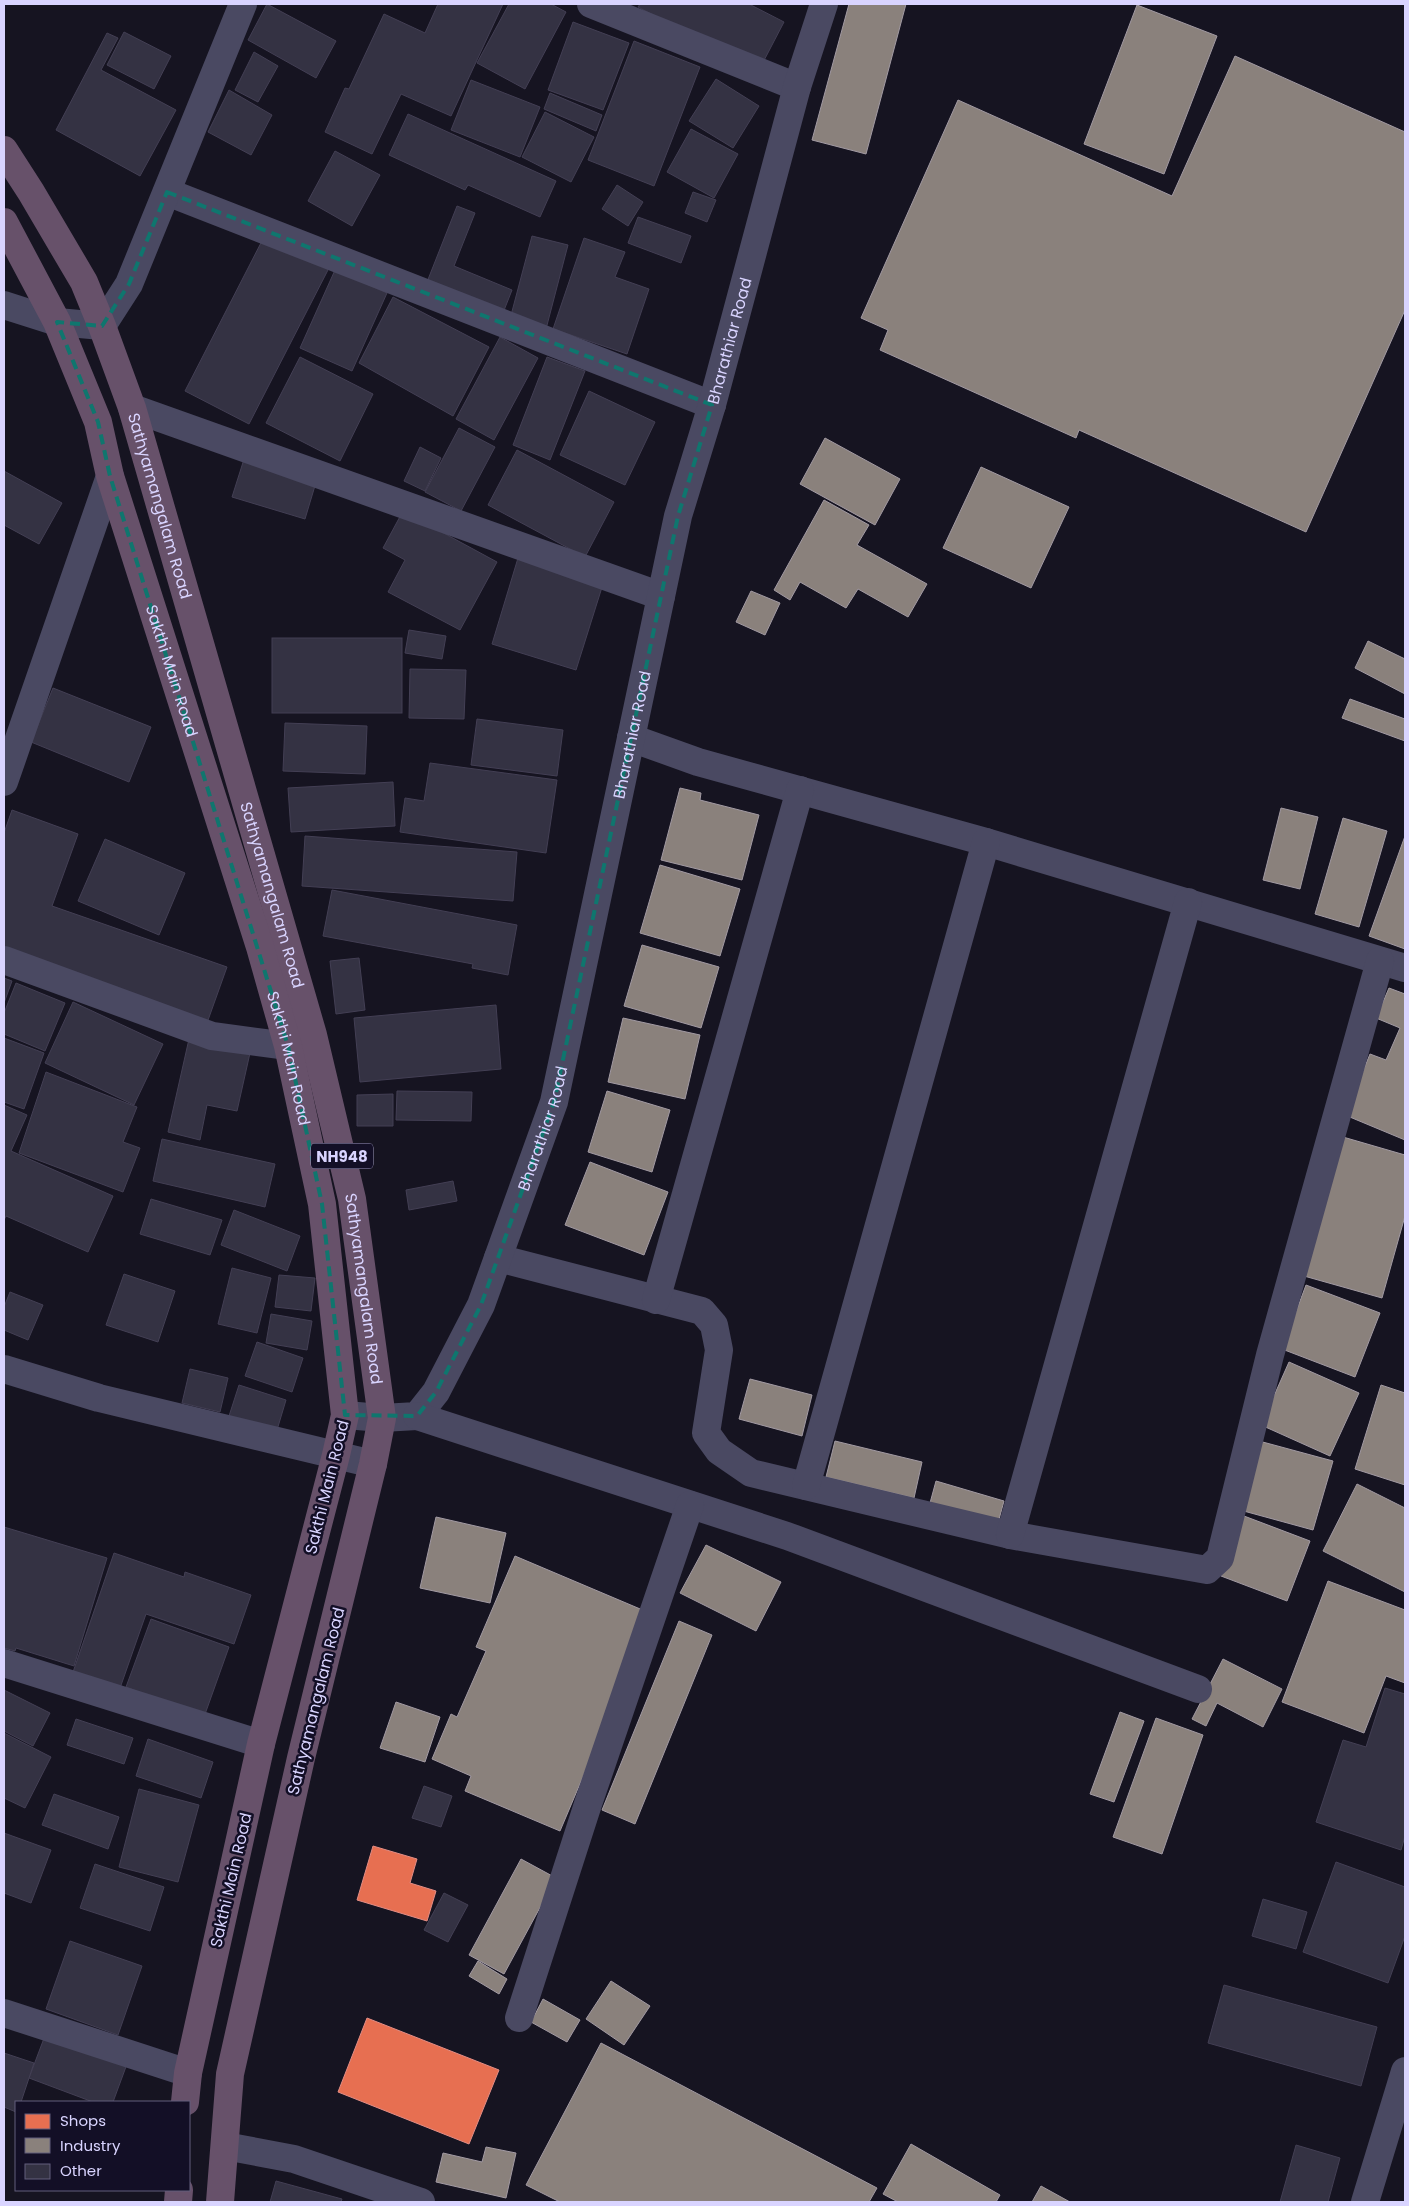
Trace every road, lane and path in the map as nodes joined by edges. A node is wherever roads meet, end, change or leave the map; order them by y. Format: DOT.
graph roads {
  1 [pos="243,4"];
  2 [pos="592,4"];
  3 [pos="824,4"];
  4 [pos="797,87"];
  5 [pos="4,150"];
  6 [pos="167,192"];
  7 [pos="4,222"];
  8 [pos="4,305"];
  9 [pos="57,322"];
  10 [pos="102,326"];
  11 [pos="712,405"];
  12 [pos="132,408"];
  13 [pos="110,476"];
  14 [pos="661,596"];
  15 [pos="631,738"];
  16 [pos="4,782"];
  17 [pos="800,790"];
  18 [pos="986,842"];
  19 [pos="1188,902"];
  20 [pos="4,960"];
  21 [pos="1393,965"];
  22 [pos="288,1046"];
  23 [pos="498,1258"];
  24 [pos="656,1300"];
  25 [pos="4,1369"];
  26 [pos="345,1415"];
  27 [pos="416,1416"];
  28 [pos="382,1418"];
  29 [pos="336,1456"];
  30 [pos="373,1464"];
  31 [pos="806,1486"];
  32 [pos="690,1505"];
  33 [pos="1010,1535"];
  34 [pos="4,1664"];
  35 [pos="1198,1689"];
  36 [pos="261,1744"];
  37 [pos="4,2013"];
  38 [pos="519,2018"];
  39 [pos="1405,2071"];
  40 [pos="188,2073"];
  41 [pos="185,2101"];
  42 [pos="225,2146"];
  43 [pos="220,2202"];
  44 [pos="421,2202"];
  45 [pos="1365,2202"];
  1 -- 6 [label="street"];
  2 -- 4 [label="street"];
  3 -- 4 [label="street, Bharathiar Road"];
  4 -- 11 [label="street, Bharathiar Road"];
  5 -- 10 [label="highway, Sathyamangalam Road / NH948"];
  6 -- 10 [label="street"];
  6 -- 11 [label="street"];
  7 -- 9 [label="highway, Sakthi Main Road / NH948"];
  8 -- 9 [label="street"];
  9 -- 10 [label="street"];
  9 -- 13 [label="highway, Sakthi Main Road / NH948"];
  10 -- 12 [label="highway, Sathyamangalam Road / NH948"];
  11 -- 14 [label="street, Bharathiar Road"];
  12 -- 14 [label="street"];
  12 -- 28 [label="highway, Sathyamangalam Road / NH948"];
  13 -- 16 [label="street"];
  13 -- 22 [label="highway, Sakthi Main Road / NH948"];
  14 -- 15 [label="street, Bharathiar Road"];
  15 -- 17 [label="street"];
  15 -- 23 [label="street, Bharathiar Road"];
  17 -- 18 [label="street"];
  17 -- 24 [label="street"];
  18 -- 19 [label="street"];
  18 -- 31 [label="street"];
  19 -- 21 [label="street"];
  19 -- 33 [label="street"];
  20 -- 22 [label="street"];
  21 -- 33 [label="street"];
  22 -- 26 [label="highway, Sakthi Main Road / NH948"];
  23 -- 24 [label="street"];
  23 -- 27 [label="street, Bharathiar Road"];
  24 -- 31 [label="street"];
  25 -- 29 [label="street"];
  26 -- 28 [label="street"];
  26 -- 29 [label="highway, Sakthi Main Road / NH948"];
  27 -- 28 [label="street"];
  27 -- 32 [label="street"];
  28 -- 30 [label="highway, Sathyamangalam Road / NH948"];
  29 -- 30 [label="street"];
  29 -- 36 [label="highway, Sakthi Main Road / NH948"];
  30 -- 42 [label="highway, Sathyamangalam Road / NH948"];
  31 -- 33 [label="street"];
  32 -- 35 [label="street"];
  32 -- 38 [label="street"];
  34 -- 36 [label="street"];
  36 -- 40 [label="highway, Sakthi Main Road / NH948"];
  37 -- 40 [label="street"];
  39 -- 45 [label="street"];
  40 -- 41 [label="highway, Sakthi Main Road / NH948"];
  42 -- 43 [label="highway, Sathyamangalam Road / NH948"];
  42 -- 44 [label="street"];
}
